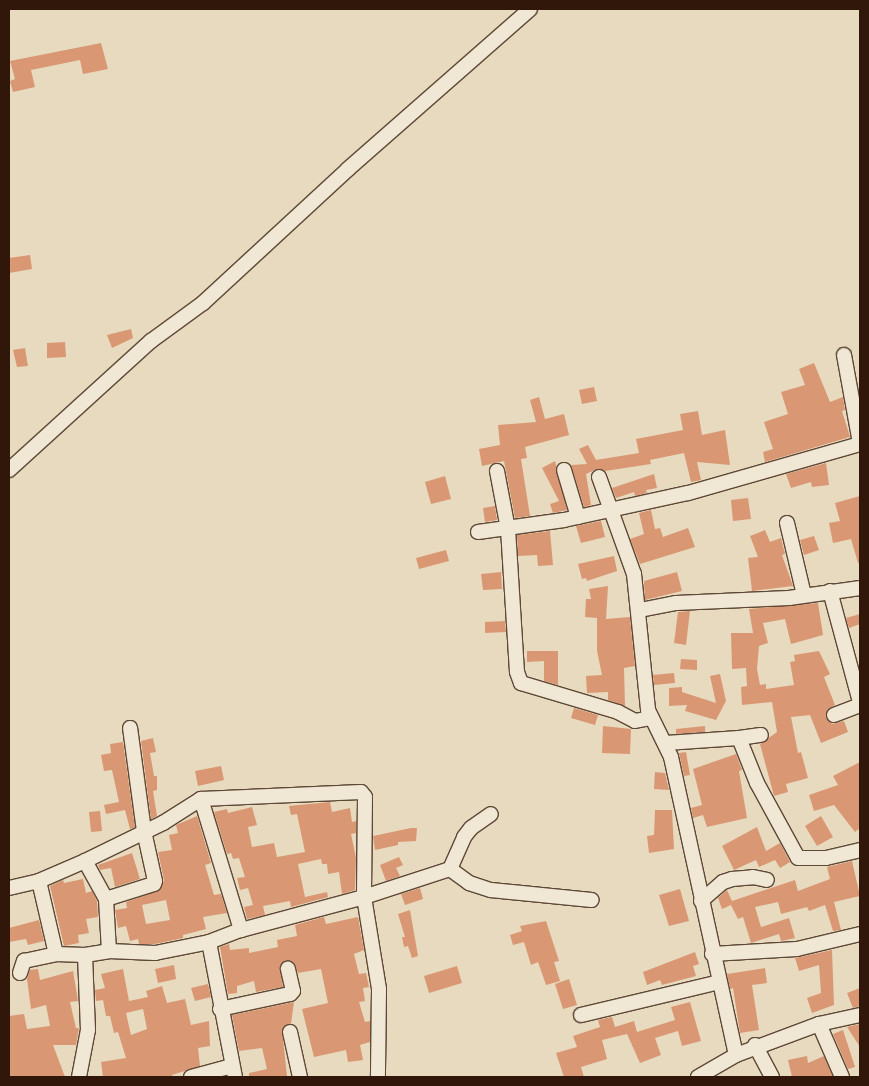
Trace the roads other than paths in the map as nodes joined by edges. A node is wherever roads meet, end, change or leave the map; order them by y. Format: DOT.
graph roads {
  1 [pos="530,9"];
  2 [pos="844,355"];
  3 [pos="860,443"];
  4 [pos="9,470"];
  5 [pos="564,470"];
  6 [pos="497,471"];
  7 [pos="599,477"];
  8 [pos="609,511"];
  9 [pos="578,517"];
  10 [pos="788,523"];
  11 [pos="508,529"];
  12 [pos="478,532"];
  13 [pos="860,588"];
  14 [pos="830,591"];
  15 [pos="804,595"];
  16 [pos="640,610"];
  17 [pos="860,703"];
  18 [pos="834,715"];
  19 [pos="650,718"];
  20 [pos="130,728"];
  21 [pos="761,735"];
  22 [pos="739,738"];
  23 [pos="666,743"];
  24 [pos="201,799"];
  25 [pos="492,814"];
  26 [pos="144,831"];
  27 [pos="860,850"];
  28 [pos="85,861"];
  29 [pos="450,869"];
  30 [pos="767,880"];
  31 [pos="39,881"];
  32 [pos="9,888"];
  33 [pos="364,897"];
  34 [pos="106,899"];
  35 [pos="592,900"];
  36 [pos="701,900"];
  37 [pos="241,930"];
  38 [pos="860,934"];
  39 [pos="209,942"];
  40 [pos="109,950"];
  41 [pos="56,954"];
  42 [pos="712,954"];
  43 [pos="84,955"];
  44 [pos="288,969"];
  45 [pos="20,973"];
  46 [pos="719,982"];
  47 [pos="220,1009"];
  48 [pos="582,1015"];
  49 [pos="860,1015"];
  50 [pos="819,1024"];
  51 [pos="290,1032"];
  52 [pos="755,1045"];
  53 [pos="736,1055"];
  54 [pos="234,1072"];
  55 [pos="79,1077"];
  56 [pos="191,1077"];
  57 [pos="300,1077"];
  58 [pos="378,1077"];
  59 [pos="698,1077"];
  60 [pos="772,1077"];
  61 [pos="842,1077"];
  1 -- 4 [label="street"];
  2 -- 3 [label="street"];
  3 -- 8 [label="street"];
  5 -- 9 [label="street"];
  6 -- 11 [label="street"];
  7 -- 8 [label="street"];
  8 -- 9 [label="street"];
  8 -- 16 [label="street"];
  9 -- 11 [label="street"];
  10 -- 15 [label="street"];
  11 -- 12 [label="street"];
  11 -- 19 [label="street"];
  13 -- 14 [label="street"];
  14 -- 15 [label="street"];
  14 -- 17 [label="street"];
  15 -- 16 [label="street"];
  16 -- 19 [label="street"];
  17 -- 18 [label="street"];
  19 -- 23 [label="street"];
  20 -- 26 [label="street"];
  21 -- 22 [label="street"];
  22 -- 23 [label="street"];
  22 -- 27 [label="street"];
  23 -- 36 [label="street"];
  24 -- 26 [label="street"];
  24 -- 33 [label="street"];
  24 -- 37 [label="street"];
  25 -- 29 [label="street"];
  26 -- 28 [label="street"];
  26 -- 34 [label="street"];
  28 -- 31 [label="street"];
  28 -- 34 [label="street"];
  29 -- 33 [label="street"];
  29 -- 35 [label="street"];
  30 -- 36 [label="street"];
  31 -- 32 [label="street"];
  31 -- 41 [label="street"];
  33 -- 37 [label="street"];
  33 -- 58 [label="street"];
  34 -- 40 [label="street"];
  36 -- 42 [label="street"];
  37 -- 39 [label="street"];
  38 -- 42 [label="street"];
  39 -- 40 [label="street"];
  39 -- 47 [label="street"];
  40 -- 43 [label="street"];
  41 -- 43 [label="street"];
  41 -- 45 [label="street"];
  42 -- 46 [label="street"];
  43 -- 55 [label="street"];
  44 -- 47 [label="street"];
  46 -- 48 [label="street"];
  46 -- 53 [label="street"];
  47 -- 54 [label="street"];
  49 -- 50 [label="street"];
  50 -- 52 [label="street"];
  50 -- 61 [label="street"];
  51 -- 57 [label="street"];
  52 -- 53 [label="street"];
  52 -- 60 [label="street"];
  53 -- 59 [label="street"];
  54 -- 56 [label="street"];
}
